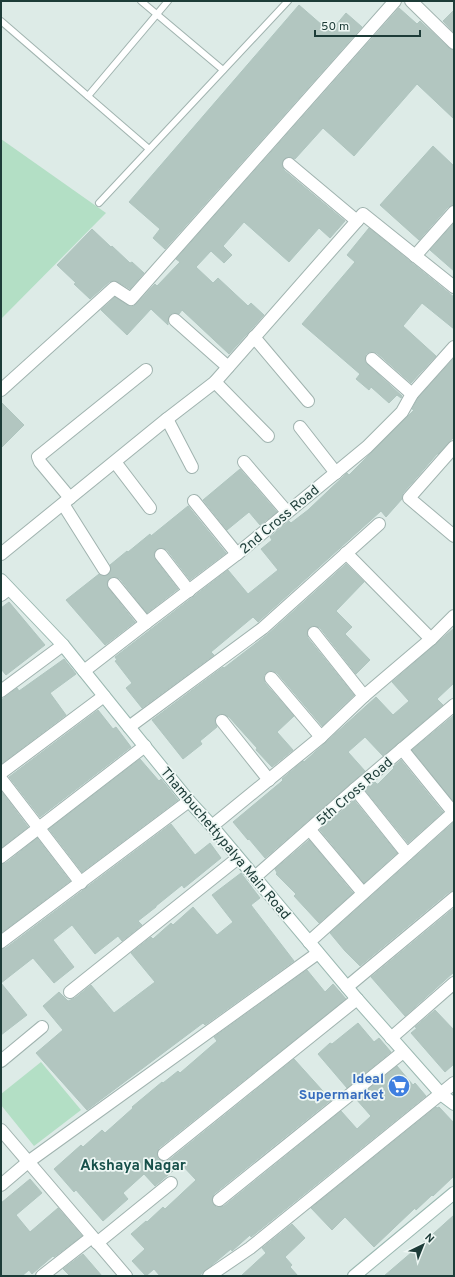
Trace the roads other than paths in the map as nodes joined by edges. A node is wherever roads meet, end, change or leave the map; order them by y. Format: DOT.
graph roads {
  1 [pos="141,1"];
  2 [pos="168,1"];
  3 [pos="288,1"];
  4 [pos="395,1"];
  5 [pos="411,1"];
  6 [pos="157,15"];
  7 [pos="1,21"];
  8 [pos="454,43"];
  9 [pos="223,70"];
  10 [pos="88,96"];
  11 [pos="149,149"];
  12 [pos="289,164"];
  13 [pos="99,203"];
  14 [pos="454,212"];
  15 [pos="357,221"];
  16 [pos="415,256"];
  17 [pos="454,287"];
  18 [pos="175,320"];
  19 [pos="254,337"];
  20 [pos="454,347"];
  21 [pos="372,359"];
  22 [pos="228,367"];
  23 [pos="146,370"];
  24 [pos="215,382"];
  25 [pos="1,390"];
  26 [pos="412,394"];
  27 [pos="308,401"];
  28 [pos="167,419"];
  29 [pos="300,427"];
  30 [pos="268,436"];
  31 [pos="454,447"];
  32 [pos="115,462"];
  33 [pos="244,462"];
  34 [pos="192,467"];
  35 [pos="336,473"];
  36 [pos="66,501"];
  37 [pos="194,501"];
  38 [pos="150,508"];
  39 [pos="287,512"];
  40 [pos="379,524"];
  41 [pos="453,532"];
  42 [pos="346,553"];
  43 [pos="1,554"];
  44 [pos="237,554"];
  45 [pos="161,556"];
  46 [pos="104,569"];
  47 [pos="114,584"];
  48 [pos="4,588"];
  49 [pos="189,591"];
  50 [pos="454,616"];
  51 [pos="146,623"];
  52 [pos="314,633"];
  53 [pos="431,639"];
  54 [pos="63,645"];
  55 [pos="84,672"];
  56 [pos="271,678"];
  57 [pos="1,691"];
  58 [pos="104,696"];
  59 [pos="364,696"];
  60 [pos="454,705"];
  61 [pos="222,721"];
  62 [pos="129,727"];
  63 [pos="321,737"];
  64 [pos="145,746"];
  65 [pos="402,749"];
  66 [pos="1,773"];
  67 [pos="1,779"];
  68 [pos="269,780"];
  69 [pos="355,789"];
  70 [pos="189,800"];
  71 [pos="454,812"];
  72 [pos="212,826"];
  73 [pos="39,828"];
  74 [pos="310,830"];
  75 [pos="407,854"];
  76 [pos="1,857"];
  77 [pos="238,858"];
  78 [pos="255,877"];
  79 [pos="81,883"];
  80 [pos="363,893"];
  81 [pos="454,898"];
  82 [pos="1,942"];
  83 [pos="309,942"];
  84 [pos="318,953"];
  85 [pos="454,983"];
  86 [pos="347,986"];
  87 [pos="70,992"];
  88 [pos="357,999"];
  89 [pos="42,1027"];
  90 [pos="391,1038"];
  91 [pos="403,1052"];
  92 [pos="1,1061"];
  93 [pos="454,1084"];
  94 [pos="442,1095"];
  95 [pos="454,1104"];
  96 [pos="1,1130"];
  97 [pos="164,1154"];
  98 [pos="28,1162"];
  99 [pos="171,1183"];
  100 [pos="1,1185"];
  101 [pos="454,1193"];
  102 [pos="219,1200"];
  103 [pos="94,1240"];
  104 [pos="42,1276"];
  105 [pos="126,1276"];
  106 [pos="209,1276"];
  107 [pos="354,1276"];
  1 -- 6 [label="lane"];
  2 -- 6 [label="lane"];
  3 -- 9 [label="lane"];
  4 -- 25 [label="street"];
  5 -- 8 [label="street"];
  6 -- 9 [label="lane"];
  6 -- 10 [label="lane"];
  7 -- 10 [label="lane"];
  9 -- 11 [label="lane"];
  10 -- 11 [label="lane"];
  11 -- 13 [label="lane"];
  12 -- 15 [label="street"];
  14 -- 16 [label="street"];
  15 -- 16 [label="street"];
  15 -- 19 [label="street"];
  16 -- 17 [label="street"];
  18 -- 22 [label="street"];
  19 -- 22 [label="street"];
  19 -- 27 [label="street"];
  20 -- 26 [label="street, 2nd Cross Road"];
  21 -- 26 [label="street"];
  22 -- 24 [label="street"];
  23 -- 36 [label="street"];
  24 -- 28 [label="street"];
  24 -- 30 [label="street"];
  26 -- 35 [label="street, 2nd Cross Road"];
  28 -- 32 [label="street"];
  28 -- 34 [label="street"];
  29 -- 35 [label="street"];
  31 -- 41 [label="street"];
  32 -- 36 [label="street"];
  32 -- 38 [label="street"];
  33 -- 39 [label="street"];
  35 -- 39 [label="street, 2nd Cross Road"];
  36 -- 43 [label="street"];
  36 -- 46 [label="street"];
  37 -- 44 [label="street"];
  39 -- 44 [label="street, 2nd Cross Road"];
  40 -- 42 [label="street"];
  42 -- 53 [label="street"];
  42 -- 62 [label="street"];
  44 -- 49 [label="street, 2nd Cross Road"];
  45 -- 49 [label="street"];
  47 -- 51 [label="street"];
  48 -- 54 [label="street, Thambuchettypalya Main Road"];
  49 -- 51 [label="street, 2nd Cross Road"];
  50 -- 53 [label="street"];
  51 -- 55 [label="street, 2nd Cross Road"];
  52 -- 59 [label="street"];
  53 -- 59 [label="street"];
  54 -- 55 [label="street, Thambuchettypalya Main Road"];
  54 -- 57 [label="street"];
  55 -- 58 [label="street, Thambuchettypalya Main Road"];
  56 -- 63 [label="street"];
  58 -- 62 [label="street, Thambuchettypalya Main Road"];
  58 -- 66 [label="street"];
  59 -- 63 [label="street"];
  60 -- 65 [label="street, 5th Cross Road"];
  61 -- 68 [label="street"];
  62 -- 64 [label="street, Thambuchettypalya Main Road"];
  63 -- 68 [label="street"];
  64 -- 70 [label="street, Thambuchettypalya Main Road"];
  64 -- 73 [label="street"];
  65 -- 69 [label="street, 5th Cross Road"];
  65 -- 71 [label="street"];
  67 -- 73 [label="street"];
  68 -- 72 [label="street"];
  69 -- 74 [label="street, 5th Cross Road"];
  69 -- 75 [label="street"];
  70 -- 72 [label="street, Thambuchettypalya Main Road"];
  70 -- 79 [label="street"];
  71 -- 75 [label="street"];
  72 -- 77 [label="street, Thambuchettypalya Main Road"];
  73 -- 76 [label="street"];
  73 -- 79 [label="street"];
  74 -- 78 [label="street, 5th Cross Road"];
  74 -- 80 [label="street"];
  75 -- 80 [label="street"];
  77 -- 78 [label="street, Thambuchettypalya Main Road"];
  77 -- 87 [label="street"];
  78 -- 83 [label="street, Thambuchettypalya Main Road"];
  79 -- 82 [label="street"];
  80 -- 83 [label="street"];
  81 -- 86 [label="street"];
  83 -- 84 [label="street, Thambuchettypalya Main Road"];
  84 -- 86 [label="street, Thambuchettypalya Main Road"];
  84 -- 98 [label="street"];
  85 -- 90 [label="street"];
  86 -- 88 [label="street, Thambuchettypalya Main Road"];
  88 -- 90 [label="street, Thambuchettypalya Main Road"];
  88 -- 97 [label="street"];
  89 -- 92 [label="street"];
  90 -- 91 [label="street, Thambuchettypalya Main Road"];
  91 -- 94 [label="street, Thambuchettypalya Main Road"];
  91 -- 102 [label="street"];
  93 -- 94 [label="street"];
  94 -- 95 [label="street, Thambuchettypalya Main Road"];
  94 -- 106 [label="street"];
  96 -- 98 [label="street"];
  98 -- 100 [label="street"];
  98 -- 103 [label="street"];
  99 -- 103 [label="street"];
  101 -- 107 [label="street"];
  103 -- 104 [label="street"];
  103 -- 105 [label="street"];
}
